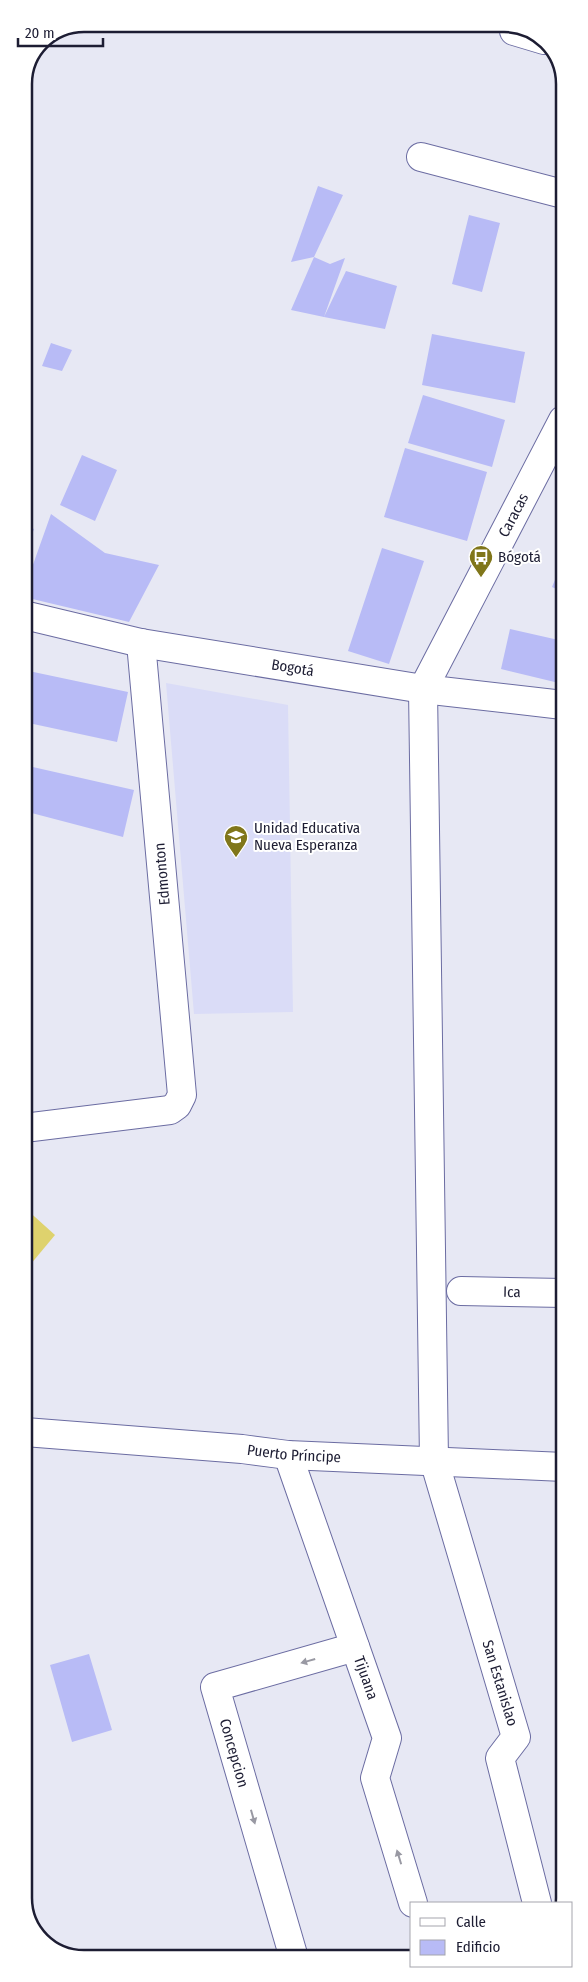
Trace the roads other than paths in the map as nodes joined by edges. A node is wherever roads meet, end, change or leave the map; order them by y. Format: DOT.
graph roads {
  1 [pos="421,157"];
  2 [pos="556,192"];
  3 [pos="556,433"];
  4 [pos="32,617"];
  5 [pos="140,643"];
  6 [pos="423,689"];
  7 [pos="556,704"];
  8 [pos="32,1127"];
  9 [pos="461,1292"];
  10 [pos="556,1293"];
  11 [pos="32,1433"];
  12 [pos="288,1455"];
  13 [pos="434,1460"];
  14 [pos="556,1467"];
  15 [pos="355,1647"];
  16 [pos="413,1902"];
  17 [pos="537,1902"];
  18 [pos="292,1949"];
  1 -- 2 [label="street"];
  3 -- 6 [label="street, Caracas"];
  4 -- 5 [label="street, Bogotá"];
  5 -- 6 [label="street, Bogotá"];
  5 -- 8 [label="street, Edmonton"];
  6 -- 7 [label="street, Bogotá"];
  6 -- 13 [label="street"];
  9 -- 10 [label="street, Ica"];
  11 -- 12 [label="street, Puerto Príncipe"];
  12 -- 13 [label="street, Puerto Príncipe"];
  12 -- 15 [label="street, Tijuana"];
  13 -- 14 [label="street, Puerto Príncipe"];
  13 -- 17 [label="street, San Estanislao"];
  16 -- 15 [label="street, Tijuana, one-way"];
  15 -- 18 [label="street, Concepcion, one-way"];
}
